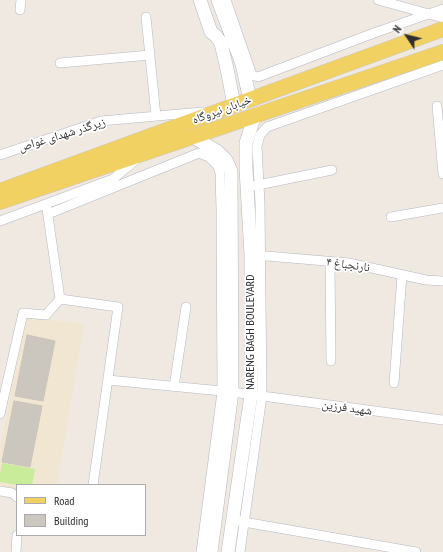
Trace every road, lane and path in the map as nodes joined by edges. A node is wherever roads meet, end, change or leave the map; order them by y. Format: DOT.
graph roads {
  1 [pos="21,0"];
  2 [pos="200,0"];
  3 [pos="218,0"];
  4 [pos="226,0"];
  5 [pos="378,0"];
  6 [pos="443,9"];
  7 [pos="20,10"];
  8 [pos="429,14"];
  9 [pos="146,17"];
  10 [pos="443,18"];
  11 [pos="443,29"];
  12 [pos="443,52"];
  13 [pos="150,55"];
  14 [pos="60,62"];
  15 [pos="443,65"];
  16 [pos="250,100"];
  17 [pos="234,105"];
  18 [pos="437,106"];
  19 [pos="220,111"];
  20 [pos="259,113"];
  21 [pos="156,116"];
  22 [pos="193,137"];
  23 [pos="145,152"];
  24 [pos="0,155"];
  25 [pos="332,170"];
  26 [pos="443,174"];
  27 [pos="253,186"];
  28 [pos="0,191"];
  29 [pos="0,202"];
  30 [pos="47,203"];
  31 [pos="443,208"];
  32 [pos="48,214"];
  33 [pos="391,217"];
  34 [pos="0,221"];
  35 [pos="256,255"];
  36 [pos="330,262"];
  37 [pos="402,275"];
  38 [pos="443,281"];
  39 [pos="60,299"];
  40 [pos="186,307"];
  41 [pos="331,361"];
  42 [pos="108,380"];
  43 [pos="394,383"];
  44 [pos="174,387"];
  45 [pos="227,392"];
  46 [pos="257,396"];
  47 [pos="0,414"];
  48 [pos="443,420"];
  49 [pos="93,484"];
  50 [pos="0,491"];
  51 [pos="16,497"];
  52 [pos="238,521"];
  53 [pos="17,536"];
  54 [pos="16,552"];
  55 [pos="201,552"];
  56 [pos="211,552"];
  57 [pos="228,552"];
  58 [pos="240,552"];
  59 [pos="416,552"];
  1 -- 7 [label="street"];
  2 -- 17 [label="main road"];
  3 -- 16 [label="main road"];
  4 -- 8 [label="street"];
  5 -- 8 [label="street"];
  6 -- 8 [label="street"];
  8 -- 10 [label="street"];
  9 -- 13 [label="street"];
  11 -- 16 [label="main road, خیابان نیروگاه"];
  12 -- 20 [label="main road, خیابان نیروگاه"];
  13 -- 14 [label="street"];
  13 -- 21 [label="street"];
  15 -- 27 [label="street"];
  16 -- 17 [label="main road, خیابان نیروگاه"];
  17 -- 19 [label="main road, خیابان نیروگاه"];
  18 -- 26 [label="street"];
  19 -- 21 [label="street, زیرگذر شهدای غواص"];
  19 -- 28 [label="main road, خیابان نیروگاه"];
  20 -- 22 [label="main road, خیابان نیروگاه"];
  20 -- 27 [label="main road, NARENG BAGH BOULEVARD"];
  21 -- 24 [label="street, زیرگذر شهدای غواص"];
  22 -- 23 [label="main road, خیابان نیروگاه"];
  22 -- 45 [label="main road, NARENG BAGH BOULEVARD"];
  23 -- 29 [label="main road, خیابان نیروگاه"];
  23 -- 30 [label="street"];
  25 -- 27 [label="street"];
  27 -- 35 [label="main road, NARENG BAGH BOULEVARD"];
  30 -- 32 [label="street"];
  30 -- 34 [label="street"];
  31 -- 33 [label="street"];
  32 -- 39 [label="street"];
  32 -- 45 [label="street"];
  35 -- 36 [label="street, نارنجباغ ۴"];
  35 -- 46 [label="main road, NARENG BAGH BOULEVARD"];
  36 -- 37 [label="street, نارنجباغ ۴"];
  36 -- 41 [label="street"];
  37 -- 38 [label="street, نارنجباغ ۴"];
  37 -- 43 [label="street"];
  39 -- 42 [label="street"];
  39 -- 47 [label="street"];
  40 -- 44 [label="street"];
  42 -- 44 [label="street, شهید فرزین"];
  42 -- 49 [label="street"];
  44 -- 45 [label="street, شهید فرزین"];
  45 -- 46 [label="street, شهید فرزین"];
  45 -- 55 [label="street"];
  45 -- 56 [label="main road, NARENG BAGH BOULEVARD"];
  46 -- 48 [label="street, شهید فرزین"];
  46 -- 52 [label="main road, NARENG BAGH BOULEVARD"];
  50 -- 51 [label="street"];
  52 -- 57 [label="main road, NARENG BAGH BOULEVARD"];
  52 -- 58 [label="street"];
  52 -- 59 [label="street"];
  53 -- 54 [label="street"];
}
